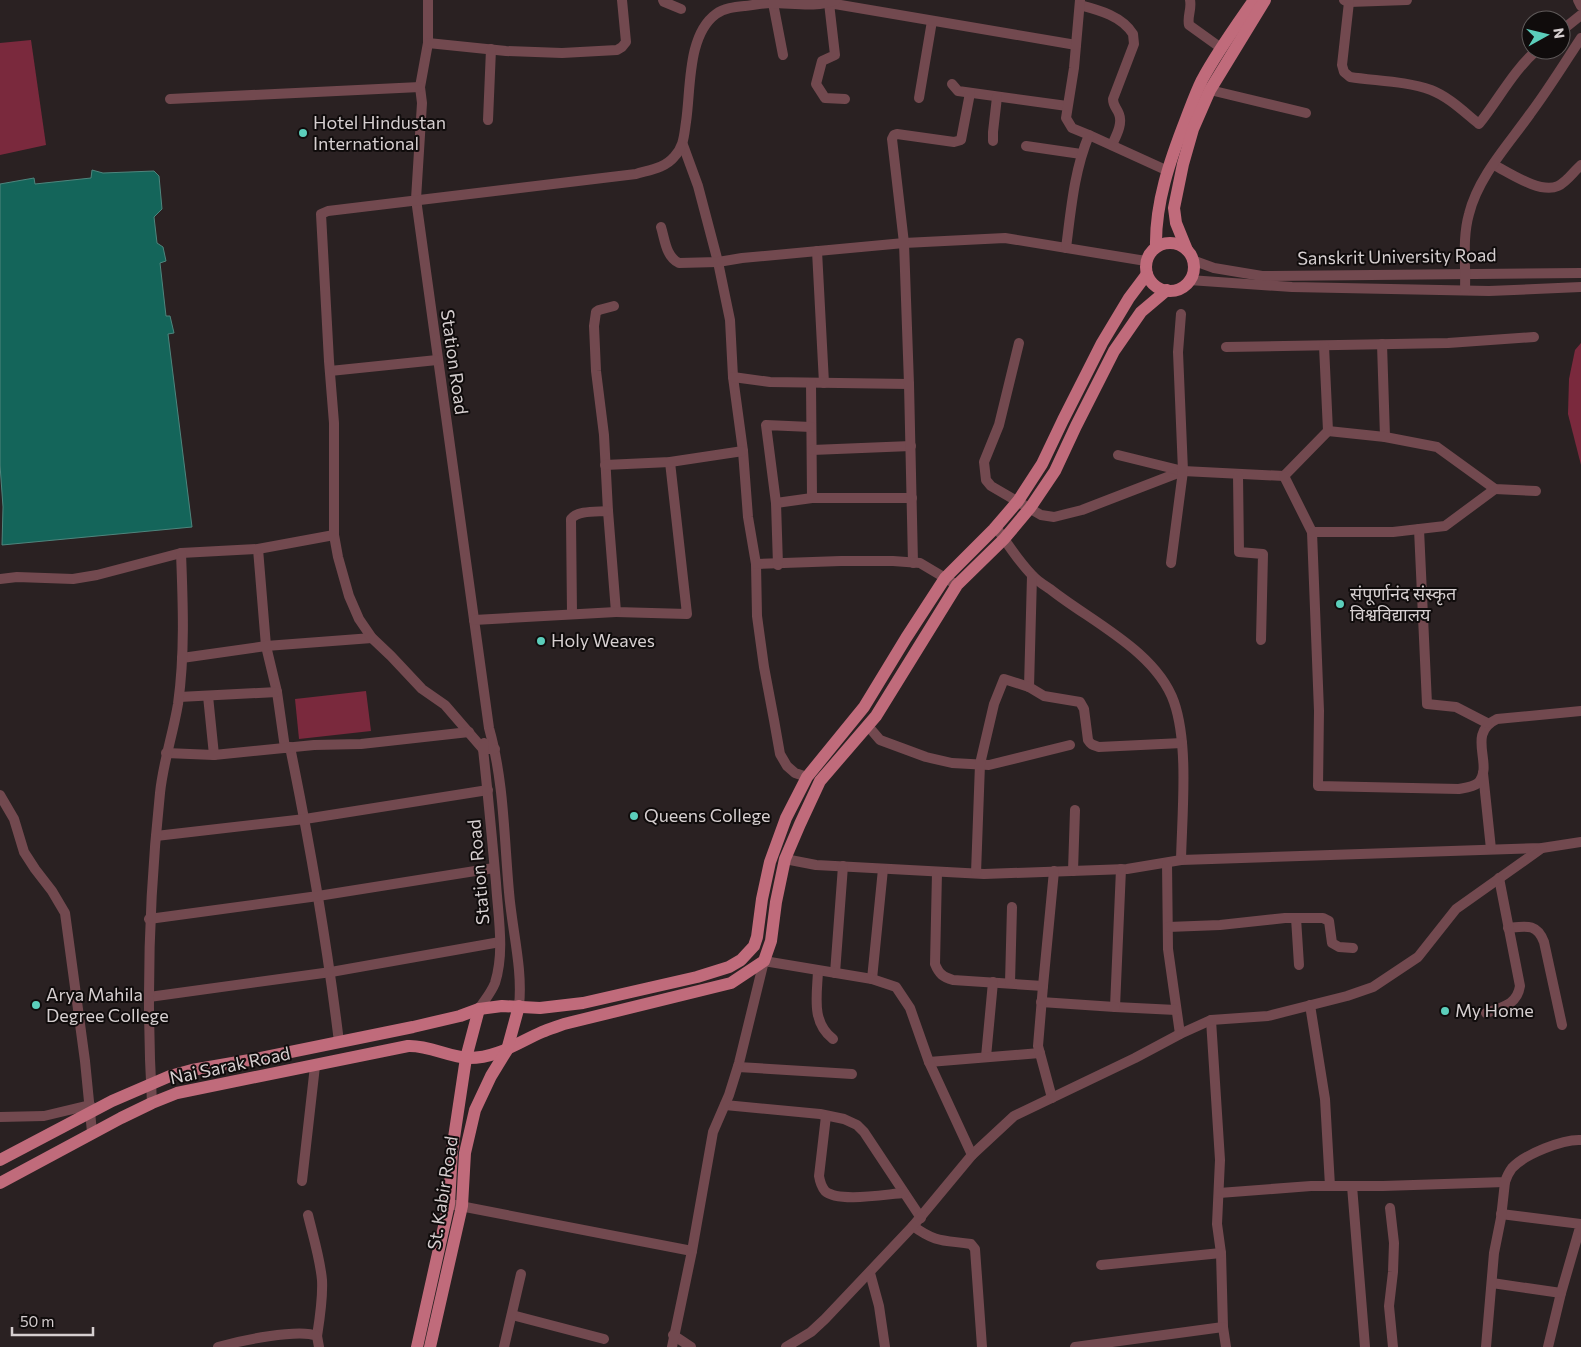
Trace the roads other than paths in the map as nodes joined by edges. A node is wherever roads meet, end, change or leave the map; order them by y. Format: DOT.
graph roads {
  1 [pos="428,0"];
  2 [pos="622,0"];
  3 [pos="663,0"];
  4 [pos="1190,0"];
  5 [pos="1254,0"];
  6 [pos="1265,0"];
  7 [pos="1407,0"];
  8 [pos="1578,0"];
  9 [pos="833,1"];
  10 [pos="1346,1"];
  11 [pos="771,2"];
  12 [pos="1080,3"];
  13 [pos="1581,6"];
  14 [pos="681,9"];
  15 [pos="1581,15"];
  16 [pos="932,21"];
  17 [pos="1571,23"];
  18 [pos="1581,38"];
  19 [pos="428,43"];
  20 [pos="1076,45"];
  21 [pos="1220,48"];
  22 [pos="491,49"];
  23 [pos="783,55"];
  24 [pos="1526,60"];
  25 [pos="952,84"];
  26 [pos="420,87"];
  27 [pos="1210,90"];
  28 [pos="970,93"];
  29 [pos="997,97"];
  30 [pos="918,98"];
  31 [pos="170,99"];
  32 [pos="845,99"];
  33 [pos="1068,106"];
  34 [pos="1306,113"];
  35 [pos="488,120"];
  36 [pos="1089,135"];
  37 [pos="993,141"];
  38 [pos="683,145"];
  39 [pos="1112,145"];
  40 [pos="1026,146"];
  41 [pos="1081,154"];
  42 [pos="1494,165"];
  43 [pos="1581,165"];
  44 [pos="1168,172"];
  45 [pos="416,199"];
  46 [pos="662,227"];
  47 [pos="904,243"];
  48 [pos="1156,247"];
  49 [pos="1066,248"];
  50 [pos="817,252"];
  51 [pos="1190,255"];
  52 [pos="718,262"];
  53 [pos="1146,267"];
  54 [pos="1216,269"];
  55 [pos="1581,273"];
  56 [pos="1466,275"];
  57 [pos="1190,280"];
  58 [pos="1215,282"];
  59 [pos="1581,287"];
  60 [pos="1167,290"];
  61 [pos="1465,290"];
  62 [pos="614,306"];
  63 [pos="1180,314"];
  64 [pos="1112,326"];
  65 [pos="1125,335"];
  66 [pos="1534,337"];
  67 [pos="1019,343"];
  68 [pos="1382,344"];
  69 [pos="1324,346"];
  70 [pos="1226,347"];
  71 [pos="437,360"];
  72 [pos="330,371"];
  73 [pos="733,377"];
  74 [pos="810,383"];
  75 [pos="824,383"];
  76 [pos="909,384"];
  77 [pos="811,427"];
  78 [pos="1328,431"];
  79 [pos="1385,437"];
  80 [pos="911,446"];
  81 [pos="743,450"];
  82 [pos="812,450"];
  83 [pos="1118,454"];
  84 [pos="670,462"];
  85 [pos="605,465"];
  86 [pos="1183,471"];
  87 [pos="1238,475"];
  88 [pos="1284,476"];
  89 [pos="1495,489"];
  90 [pos="1536,491"];
  91 [pos="812,498"];
  92 [pos="912,498"];
  93 [pos="1018,502"];
  94 [pos="776,503"];
  95 [pos="1030,508"];
  96 [pos="608,511"];
  97 [pos="996,526"];
  98 [pos="1419,529"];
  99 [pos="1312,532"];
  100 [pos="334,535"];
  101 [pos="1004,539"];
  102 [pos="258,549"];
  103 [pos="181,553"];
  104 [pos="913,562"];
  105 [pos="1171,563"];
  106 [pos="756,564"];
  107 [pos="778,565"];
  108 [pos="1032,576"];
  109 [pos="945,578"];
  110 [pos="0,579"];
  111 [pos="957,585"];
  112 [pos="616,612"];
  113 [pos="572,614"];
  114 [pos="474,620"];
  115 [pos="372,638"];
  116 [pos="1262,640"];
  117 [pos="266,646"];
  118 [pos="182,658"];
  119 [pos="1029,687"];
  120 [pos="277,692"];
  121 [pos="208,696"];
  122 [pos="178,697"];
  123 [pos="1581,711"];
  124 [pos="1487,723"];
  125 [pos="868,726"];
  126 [pos="489,728"];
  127 [pos="469,732"];
  128 [pos="1182,743"];
  129 [pos="1070,745"];
  130 [pos="288,748"];
  131 [pos="483,749"];
  132 [pos="495,749"];
  133 [pos="166,753"];
  134 [pos="214,756"];
  135 [pos="980,764"];
  136 [pos="1483,773"];
  137 [pos="807,777"];
  138 [pos="488,790"];
  139 [pos="0,795"];
  140 [pos="1075,810"];
  141 [pos="305,820"];
  142 [pos="156,836"];
  143 [pos="1581,842"];
  144 [pos="1542,848"];
  145 [pos="1491,849"];
  146 [pos="785,859"];
  147 [pos="1181,860"];
  148 [pos="1167,863"];
  149 [pos="843,866"];
  150 [pos="494,868"];
  151 [pos="883,869"];
  152 [pos="1121,870"];
  153 [pos="1073,871"];
  154 [pos="937,872"];
  155 [pos="1054,872"];
  156 [pos="976,873"];
  157 [pos="1498,878"];
  158 [pos="318,896"];
  159 [pos="1012,907"];
  160 [pos="1296,918"];
  161 [pos="149,919"];
  162 [pos="1168,927"];
  163 [pos="1508,928"];
  164 [pos="500,942"];
  165 [pos="1353,948"];
  166 [pos="764,961"];
  167 [pos="1300,965"];
  168 [pos="818,971"];
  169 [pos="331,972"];
  170 [pos="834,974"];
  171 [pos="872,979"];
  172 [pos="993,982"];
  173 [pos="1010,983"];
  174 [pos="1042,986"];
  175 [pos="148,998"];
  176 [pos="1041,1002"];
  177 [pos="1310,1005"];
  178 [pos="519,1006"];
  179 [pos="1115,1007"];
  180 [pos="479,1009"];
  181 [pos="1176,1010"];
  182 [pos="1486,1013"];
  183 [pos="1211,1020"];
  184 [pos="1562,1025"];
  185 [pos="1180,1034"];
  186 [pos="833,1039"];
  187 [pos="339,1042"];
  188 [pos="506,1050"];
  189 [pos="1040,1053"];
  190 [pos="986,1057"];
  191 [pos="466,1058"];
  192 [pos="929,1062"];
  193 [pos="315,1066"];
  194 [pos="738,1067"];
  195 [pos="852,1074"];
  196 [pos="150,1084"];
  197 [pos="1052,1098"];
  198 [pos="152,1103"];
  199 [pos="725,1105"];
  200 [pos="90,1108"];
  201 [pos="826,1116"];
  202 [pos="0,1117"];
  203 [pos="92,1132"];
  204 [pos="1581,1140"];
  205 [pos="26,1146"];
  206 [pos="972,1155"];
  207 [pos="0,1160"];
  208 [pos="35,1163"];
  209 [pos="302,1181"];
  210 [pos="1505,1182"];
  211 [pos="0,1183"];
  212 [pos="1330,1186"];
  213 [pos="1352,1186"];
  214 [pos="904,1193"];
  215 [pos="1219,1193"];
  216 [pos="456,1205"];
  217 [pos="1390,1208"];
  218 [pos="1501,1214"];
  219 [pos="308,1215"];
  220 [pos="921,1218"];
  221 [pos="913,1226"];
  222 [pos="692,1251"];
  223 [pos="1221,1253"];
  224 [pos="1101,1265"];
  225 [pos="870,1273"];
  226 [pos="520,1274"];
  227 [pos="1492,1283"];
  228 [pos="1561,1293"];
  229 [pos="512,1315"];
  230 [pos="1223,1326"];
  231 [pos="673,1335"];
  232 [pos="317,1336"];
  233 [pos="604,1339"];
  234 [pos="218,1347"];
  235 [pos="319,1347"];
  236 [pos="417,1347"];
  237 [pos="430,1347"];
  238 [pos="504,1347"];
  239 [pos="672,1347"];
  240 [pos="691,1347"];
  241 [pos="786,1347"];
  242 [pos="885,1347"];
  243 [pos="982,1347"];
  244 [pos="1075,1347"];
  245 [pos="1226,1347"];
  246 [pos="1365,1347"];
  247 [pos="1393,1347"];
  248 [pos="1486,1347"];
  249 [pos="1548,1347"];
  1 -- 19 [label="street, Station Road"];
  2 -- 22 [label="street"];
  3 -- 14 [label="street"];
  4 -- 21 [label="street"];
  5 -- 21 [label="main road"];
  6 -- 27 [label="main road"];
  7 -- 10 [label="street"];
  8 -- 13 [label="street"];
  9 -- 11 [label="street"];
  9 -- 16 [label="street"];
  9 -- 32 [label="street"];
  10 -- 24 [label="street"];
  11 -- 23 [label="street"];
  11 -- 38 [label="street"];
  12 -- 20 [label="street"];
  12 -- 39 [label="street"];
  15 -- 17 [label="street"];
  16 -- 20 [label="street"];
  16 -- 30 [label="street"];
  18 -- 42 [label="street"];
  19 -- 22 [label="street"];
  19 -- 26 [label="street, Station Road"];
  20 -- 33 [label="street"];
  21 -- 44 [label="main road"];
  22 -- 35 [label="street"];
  25 -- 28 [label="street"];
  26 -- 31 [label="street"];
  26 -- 45 [label="street, Station Road"];
  27 -- 34 [label="street"];
  27 -- 51 [label="main road"];
  28 -- 29 [label="street"];
  28 -- 47 [label="street"];
  29 -- 33 [label="street"];
  29 -- 37 [label="street"];
  33 -- 36 [label="street"];
  36 -- 39 [label="street"];
  36 -- 41 [label="street"];
  38 -- 45 [label="street"];
  38 -- 52 [label="street"];
  39 -- 44 [label="street"];
  40 -- 41 [label="street"];
  41 -- 49 [label="street"];
  42 -- 43 [label="street"];
  42 -- 56 [label="street"];
  44 -- 48 [label="main road"];
  45 -- 71 [label="street, Station Road"];
  45 -- 72 [label="street"];
  46 -- 52 [label="street"];
  47 -- 49 [label="street"];
  47 -- 50 [label="street"];
  47 -- 76 [label="street"];
  48 -- 51 [label="main road"];
  48 -- 53 [label="main road"];
  49 -- 53 [label="street"];
  50 -- 52 [label="street"];
  50 -- 75 [label="street"];
  51 -- 54 [label="street, Sanskrit University Road"];
  51 -- 57 [label="main road"];
  52 -- 73 [label="street"];
  53 -- 60 [label="main road"];
  53 -- 64 [label="main road, Nai Sarak Road"];
  54 -- 56 [label="street, Sanskrit University Road"];
  54 -- 58 [label="street"];
  55 -- 56 [label="street, Sanskrit University Road"];
  56 -- 61 [label="street"];
  57 -- 58 [label="street, Sanskrit University Road"];
  57 -- 60 [label="main road"];
  58 -- 61 [label="street, Sanskrit University Road"];
  59 -- 61 [label="street, Sanskrit University Road"];
  60 -- 65 [label="main road"];
  62 -- 85 [label="street"];
  63 -- 86 [label="street"];
  64 -- 65 [label="main road"];
  64 -- 93 [label="main road, Nai Sarak Road"];
  65 -- 95 [label="main road"];
  66 -- 68 [label="street"];
  67 -- 93 [label="street"];
  68 -- 69 [label="street"];
  68 -- 79 [label="street"];
  69 -- 70 [label="street"];
  69 -- 78 [label="street"];
  71 -- 72 [label="street"];
  71 -- 114 [label="street, Station Road"];
  72 -- 100 [label="street"];
  73 -- 74 [label="street"];
  73 -- 81 [label="street"];
  74 -- 75 [label="street"];
  74 -- 77 [label="street"];
  75 -- 76 [label="street"];
  76 -- 80 [label="street"];
  77 -- 82 [label="street"];
  77 -- 94 [label="street"];
  78 -- 79 [label="street"];
  78 -- 88 [label="street"];
  79 -- 89 [label="street"];
  80 -- 82 [label="street"];
  80 -- 92 [label="street"];
  81 -- 84 [label="street"];
  81 -- 106 [label="street"];
  82 -- 91 [label="street"];
  83 -- 86 [label="street"];
  84 -- 85 [label="street"];
  84 -- 112 [label="street"];
  85 -- 96 [label="street"];
  86 -- 87 [label="street"];
  86 -- 95 [label="street"];
  86 -- 105 [label="street"];
  87 -- 88 [label="street"];
  87 -- 116 [label="street"];
  88 -- 99 [label="street"];
  89 -- 90 [label="street"];
  89 -- 98 [label="street"];
  91 -- 92 [label="street"];
  91 -- 94 [label="street"];
  92 -- 104 [label="street"];
  93 -- 95 [label="street"];
  93 -- 97 [label="main road, Nai Sarak Road"];
  94 -- 107 [label="street"];
  95 -- 101 [label="main road"];
  96 -- 112 [label="street"];
  96 -- 113 [label="street"];
  97 -- 101 [label="street"];
  97 -- 109 [label="main road, Nai Sarak Road"];
  98 -- 99 [label="street"];
  98 -- 124 [label="street"];
  99 -- 136 [label="street"];
  100 -- 102 [label="street"];
  100 -- 115 [label="street"];
  101 -- 108 [label="street"];
  101 -- 111 [label="main road"];
  102 -- 103 [label="street"];
  102 -- 117 [label="street"];
  103 -- 110 [label="street"];
  103 -- 118 [label="street"];
  104 -- 107 [label="street"];
  104 -- 109 [label="street"];
  106 -- 107 [label="street"];
  106 -- 137 [label="street"];
  108 -- 119 [label="street"];
  108 -- 128 [label="street"];
  109 -- 111 [label="street"];
  109 -- 137 [label="main road, Nai Sarak Road"];
  111 -- 125 [label="main road"];
  112 -- 113 [label="street"];
  113 -- 114 [label="street"];
  114 -- 126 [label="street, Station Road"];
  115 -- 117 [label="street"];
  115 -- 127 [label="street"];
  117 -- 118 [label="street"];
  117 -- 120 [label="street"];
  118 -- 122 [label="street"];
  119 -- 128 [label="street"];
  119 -- 135 [label="street"];
  120 -- 121 [label="street"];
  120 -- 130 [label="street"];
  121 -- 122 [label="street"];
  121 -- 134 [label="street"];
  122 -- 133 [label="street"];
  123 -- 124 [label="street"];
  124 -- 136 [label="street"];
  125 -- 135 [label="street"];
  125 -- 146 [label="main road"];
  126 -- 131 [label="street, Station Road"];
  126 -- 132 [label="street, Station Road"];
  127 -- 130 [label="street"];
  127 -- 131 [label="street"];
  128 -- 147 [label="street"];
  129 -- 135 [label="street"];
  130 -- 134 [label="street"];
  130 -- 141 [label="street"];
  131 -- 132 [label="street"];
  131 -- 138 [label="street, Station Road"];
  132 -- 178 [label="street, Station Road"];
  133 -- 134 [label="street"];
  133 -- 142 [label="street"];
  135 -- 156 [label="street"];
  136 -- 145 [label="street"];
  137 -- 178 [label="main road, Nai Sarak Road"];
  138 -- 141 [label="street"];
  138 -- 150 [label="street, Station Road"];
  139 -- 200 [label="street"];
  140 -- 153 [label="street"];
  141 -- 142 [label="street"];
  141 -- 158 [label="street"];
  142 -- 161 [label="street"];
  143 -- 144 [label="street"];
  144 -- 145 [label="street"];
  144 -- 157 [label="street"];
  145 -- 147 [label="street"];
  146 -- 149 [label="street"];
  146 -- 166 [label="main road"];
  147 -- 148 [label="street"];
  148 -- 152 [label="street"];
  148 -- 162 [label="street"];
  149 -- 151 [label="street"];
  149 -- 170 [label="street"];
  150 -- 158 [label="street"];
  150 -- 164 [label="street, Station Road"];
  151 -- 154 [label="street"];
  151 -- 171 [label="street"];
  152 -- 153 [label="street"];
  152 -- 179 [label="street"];
  153 -- 155 [label="street"];
  154 -- 156 [label="street"];
  154 -- 172 [label="street"];
  155 -- 156 [label="street"];
  155 -- 174 [label="street"];
  157 -- 163 [label="street"];
  157 -- 177 [label="street"];
  158 -- 161 [label="street"];
  158 -- 169 [label="street"];
  159 -- 173 [label="street"];
  160 -- 162 [label="street"];
  160 -- 165 [label="street"];
  160 -- 167 [label="street"];
  161 -- 175 [label="street"];
  162 -- 181 [label="street"];
  163 -- 182 [label="street"];
  163 -- 184 [label="street"];
  164 -- 169 [label="street"];
  164 -- 180 [label="street, Station Road"];
  166 -- 168 [label="street"];
  166 -- 188 [label="main road"];
  166 -- 194 [label="street"];
  168 -- 170 [label="street"];
  168 -- 186 [label="street"];
  169 -- 175 [label="street"];
  169 -- 187 [label="street"];
  170 -- 171 [label="street"];
  171 -- 192 [label="street"];
  172 -- 173 [label="street"];
  172 -- 190 [label="street"];
  173 -- 174 [label="street"];
  174 -- 176 [label="street"];
  175 -- 196 [label="street"];
  176 -- 179 [label="street"];
  176 -- 189 [label="street"];
  177 -- 183 [label="street"];
  177 -- 212 [label="street"];
  178 -- 180 [label="main road, Nai Sarak Road"];
  178 -- 188 [label="main road, St. Kabir Road"];
  179 -- 181 [label="street"];
  180 -- 187 [label="main road, Nai Sarak Road"];
  180 -- 191 [label="main road, St. Kabir Road"];
  181 -- 185 [label="street"];
  183 -- 185 [label="street"];
  183 -- 215 [label="street"];
  185 -- 197 [label="street"];
  187 -- 196 [label="main road, Nai Sarak Road"];
  188 -- 191 [label="main road"];
  188 -- 216 [label="main road, St. Kabir Road"];
  189 -- 190 [label="street"];
  189 -- 197 [label="street"];
  190 -- 192 [label="street"];
  191 -- 193 [label="main road, Nai Sarak Road"];
  191 -- 216 [label="main road, St. Kabir Road"];
  192 -- 206 [label="street"];
  193 -- 198 [label="main road, Nai Sarak Road"];
  193 -- 209 [label="street"];
  194 -- 195 [label="street"];
  194 -- 199 [label="street"];
  196 -- 198 [label="street"];
  196 -- 200 [label="main road, Nai Sarak Road"];
  197 -- 206 [label="street"];
  198 -- 203 [label="main road, Nai Sarak Road"];
  199 -- 201 [label="street"];
  199 -- 222 [label="street"];
  200 -- 202 [label="street"];
  200 -- 203 [label="street"];
  200 -- 205 [label="main road, Nai Sarak Road"];
  201 -- 214 [label="street"];
  201 -- 214 [label="street"];
  203 -- 208 [label="main road, Nai Sarak Road"];
  204 -- 210 [label="street"];
  205 -- 207 [label="main road, Nai Sarak Road"];
  205 -- 208 [label="main road"];
  206 -- 220 [label="street"];
  208 -- 211 [label="main road, Nai Sarak Road"];
  210 -- 213 [label="street"];
  210 -- 218 [label="street"];
  212 -- 213 [label="street"];
  212 -- 215 [label="street"];
  213 -- 246 [label="street"];
  214 -- 220 [label="street"];
  215 -- 223 [label="street"];
  216 -- 222 [label="street"];
  216 -- 236 [label="main road, St. Kabir Road"];
  216 -- 237 [label="main road, St. Kabir Road"];
  217 -- 247 [label="street"];
  218 -- 227 [label="street"];
  218 -- 228 [label="street"];
  219 -- 232 [label="street"];
  220 -- 221 [label="street"];
  221 -- 225 [label="street"];
  221 -- 243 [label="street"];
  222 -- 231 [label="street"];
  223 -- 224 [label="street"];
  223 -- 230 [label="street"];
  225 -- 241 [label="street"];
  225 -- 242 [label="street"];
  226 -- 229 [label="street"];
  227 -- 228 [label="street"];
  227 -- 248 [label="street"];
  228 -- 249 [label="street"];
  229 -- 233 [label="street"];
  229 -- 238 [label="street"];
  230 -- 244 [label="street"];
  230 -- 245 [label="street"];
  231 -- 239 [label="street"];
  231 -- 240 [label="street"];
  232 -- 234 [label="street"];
  232 -- 235 [label="street"];
}
